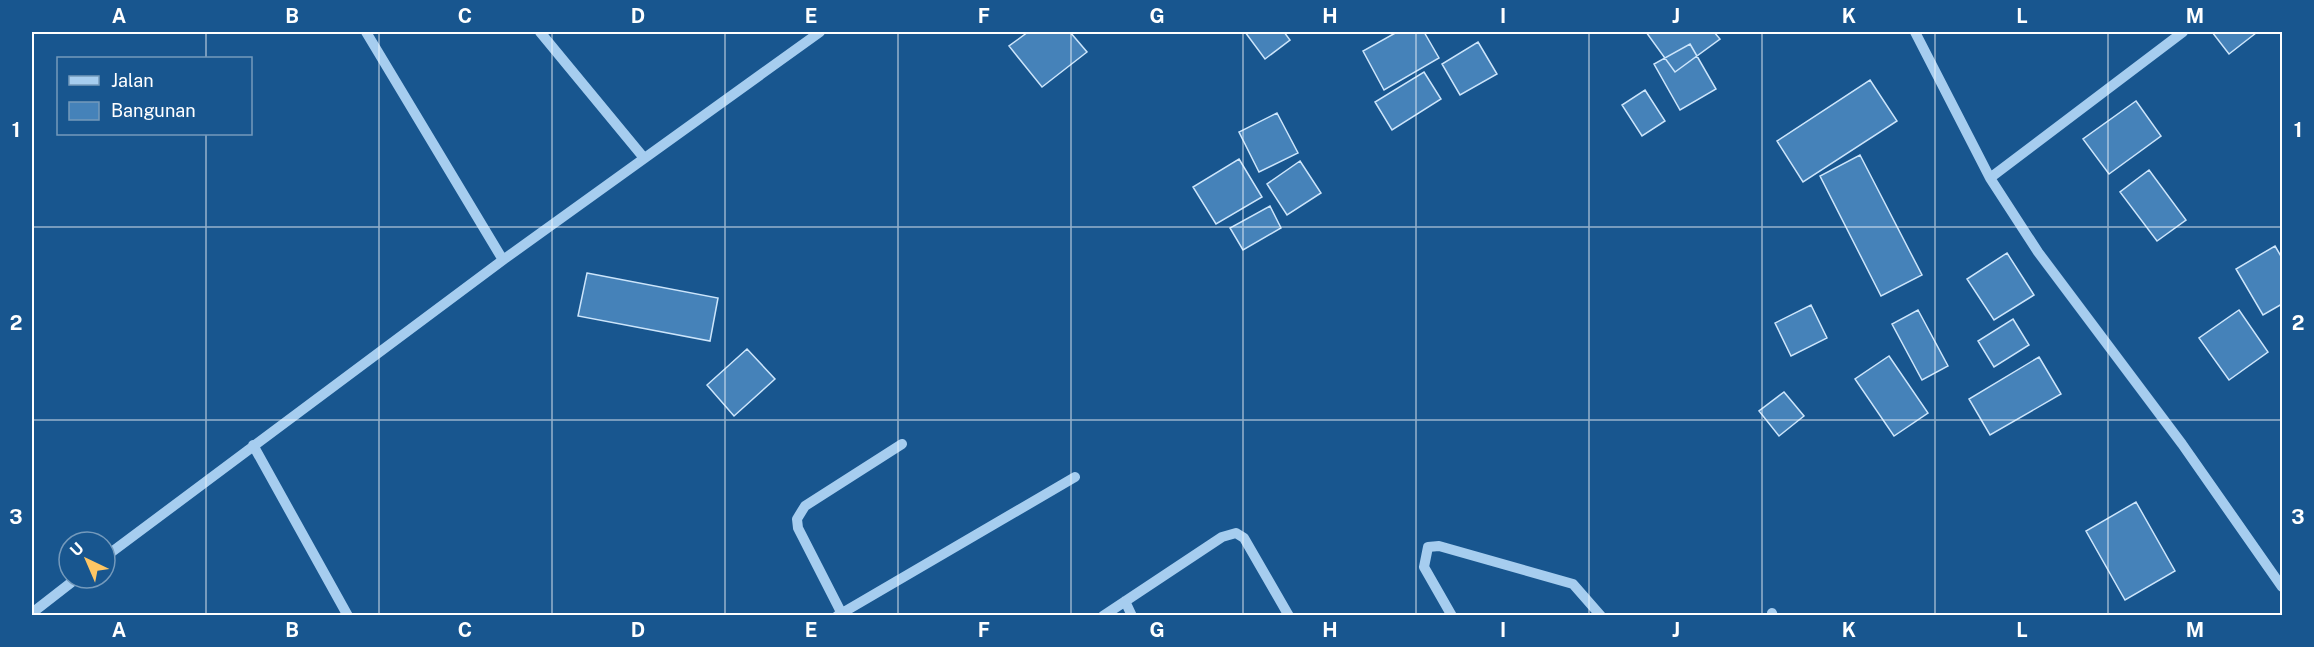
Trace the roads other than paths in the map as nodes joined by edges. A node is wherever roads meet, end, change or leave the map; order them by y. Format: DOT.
graph roads {
  1 [pos="366,32"];
  2 [pos="540,32"];
  3 [pos="820,32"];
  4 [pos="1915,32"];
  5 [pos="2183,32"];
  6 [pos="644,158"];
  7 [pos="1990,178"];
  8 [pos="503,260"];
  9 [pos="902,444"];
  10 [pos="253,445"];
  11 [pos="1076,477"];
  12 [pos="117,548"];
  13 [pos="2283,587"];
  14 [pos="62,590"];
  15 [pos="1125,601"];
  16 [pos="32,613"];
  17 [pos="348,615"];
  18 [pos="841,615"];
  19 [pos="1102,615"];
  20 [pos="1132,615"];
  21 [pos="1289,615"];
  22 [pos="1452,615"];
  23 [pos="1601,615"];
  1 -- 8 [label="street"];
  2 -- 6 [label="street"];
  3 -- 6 [label="street"];
  4 -- 7 [label="street"];
  5 -- 7 [label="street"];
  6 -- 8 [label="street"];
  7 -- 13 [label="street"];
  8 -- 10 [label="street"];
  9 -- 18 [label="street"];
  10 -- 12 [label="street"];
  10 -- 17 [label="street"];
  11 -- 18 [label="street"];
  14 -- 16 [label="street"];
  15 -- 19 [label="street"];
  15 -- 20 [label="street"];
  15 -- 21 [label="street"];
  22 -- 23 [label="street"];
}
